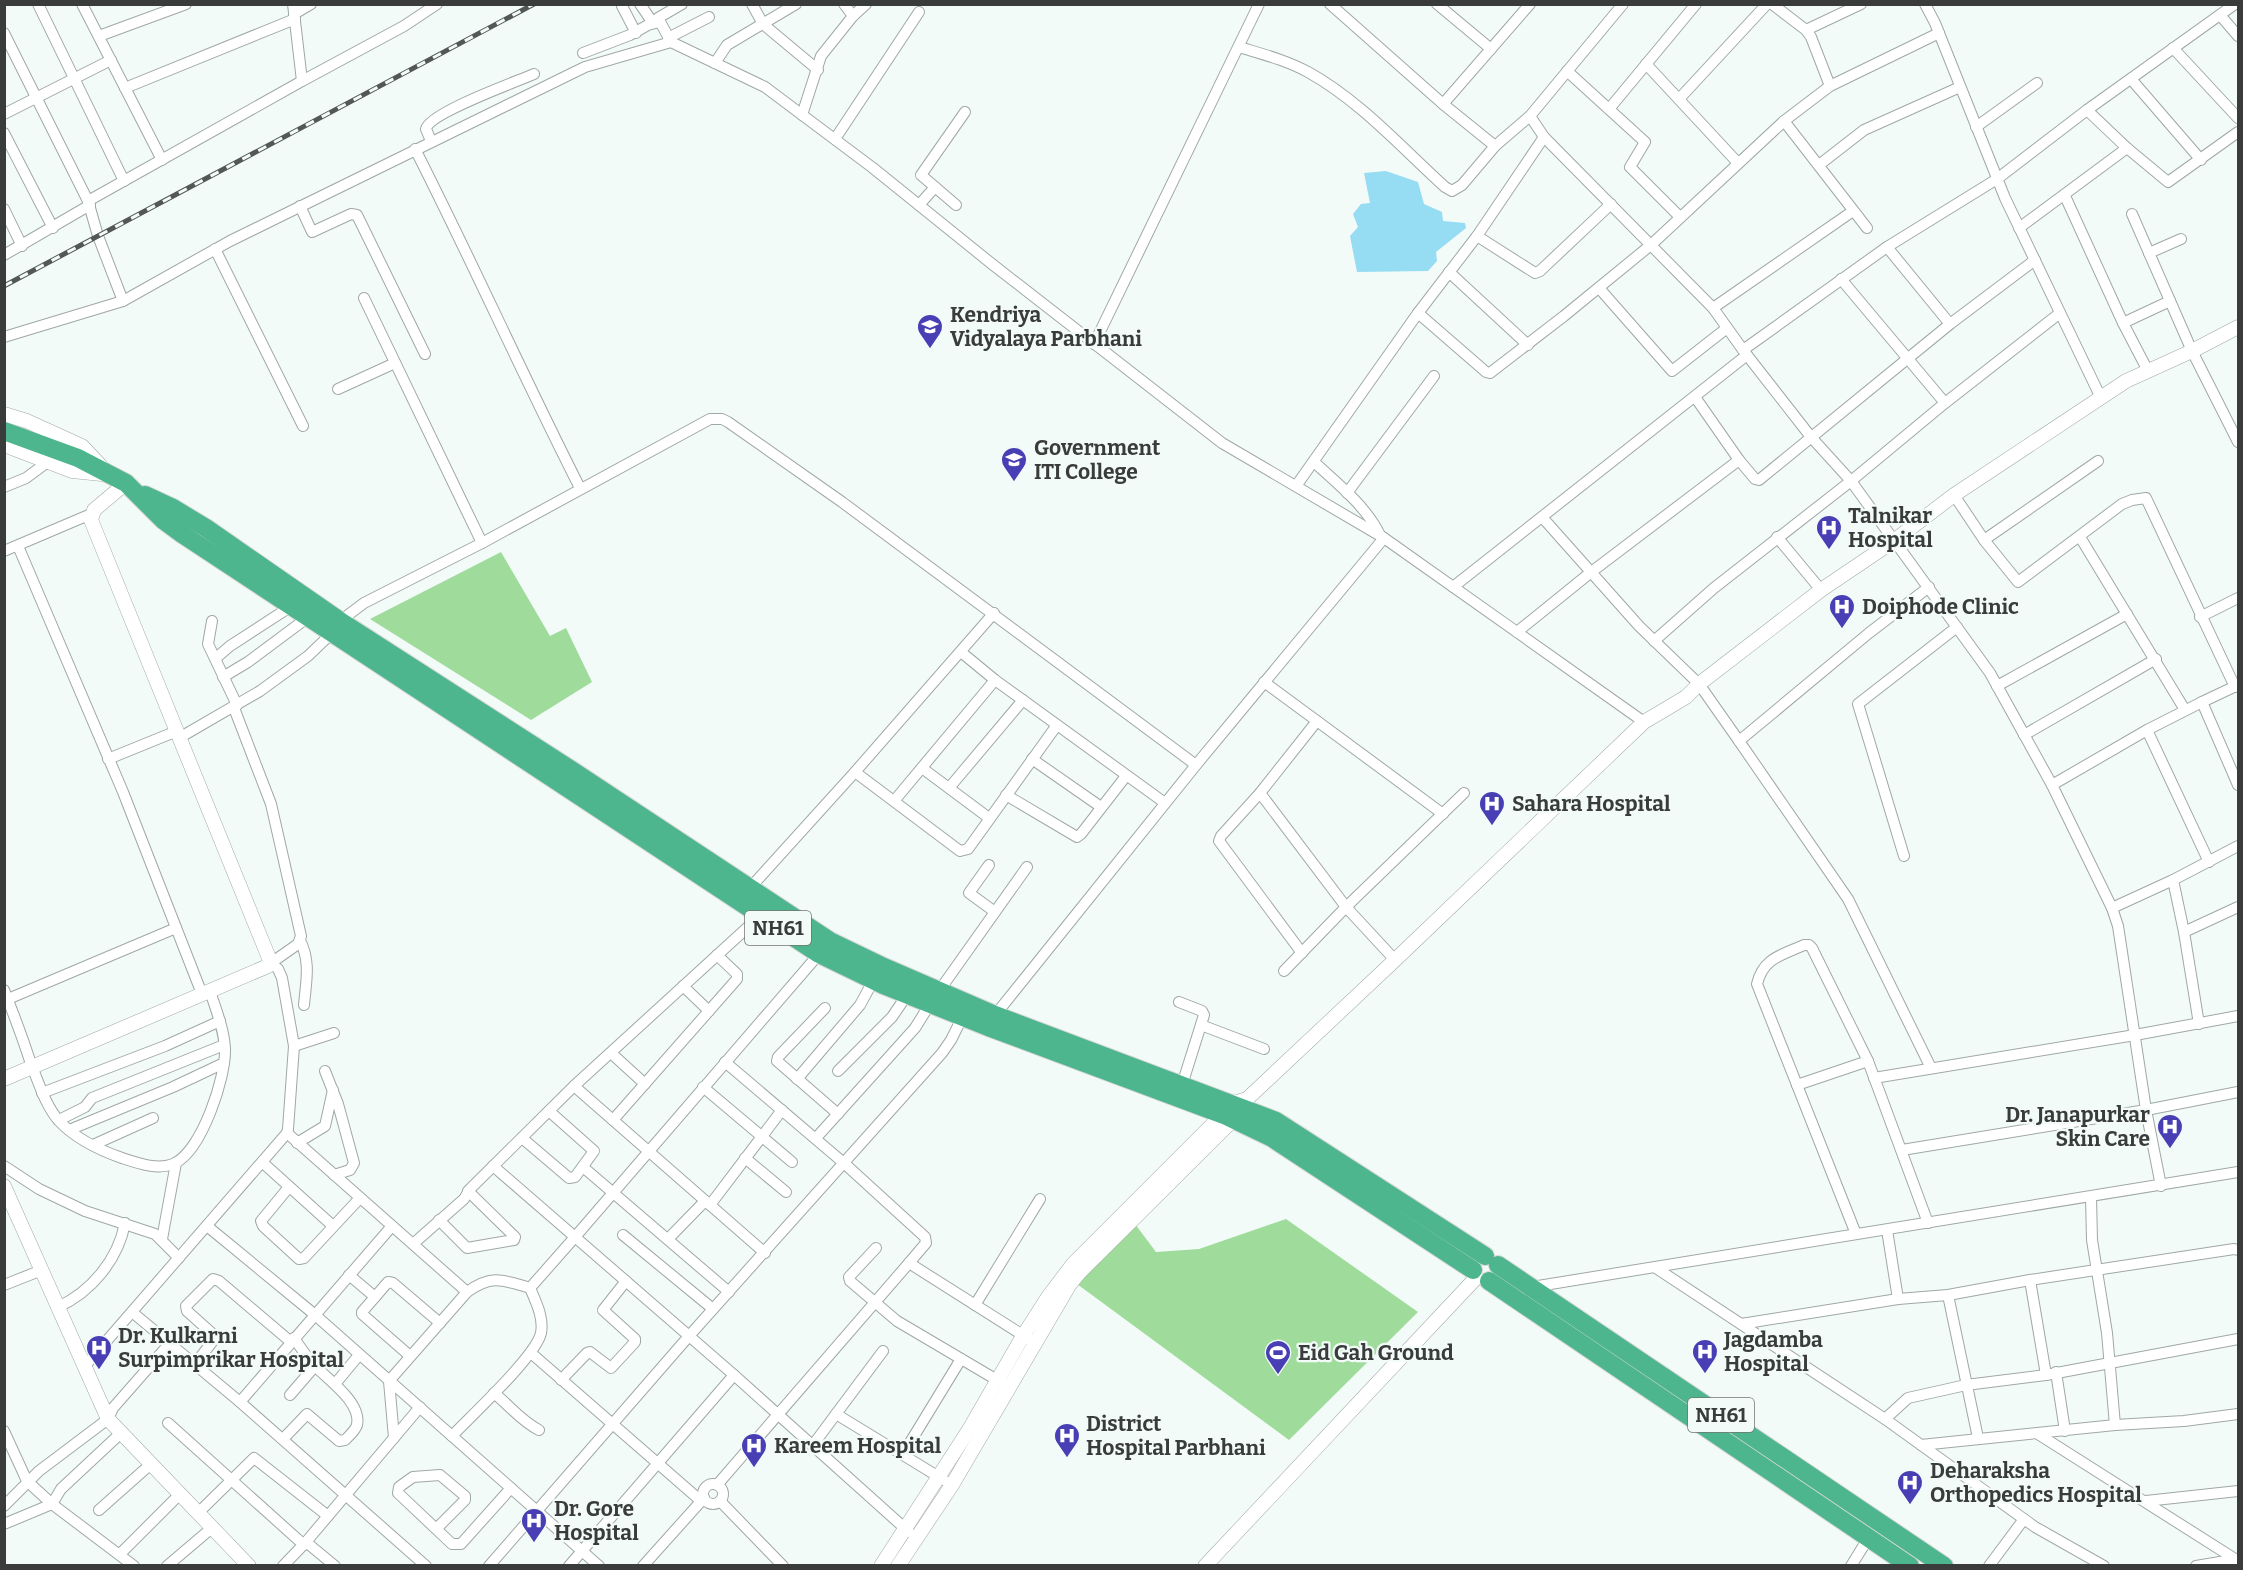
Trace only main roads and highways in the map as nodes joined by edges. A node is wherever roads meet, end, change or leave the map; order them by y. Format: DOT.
graph roads {
  1 [pos="4,430"];
  2 [pos="124,483"];
  3 [pos="335,627"];
  4 [pos="755,902"];
  5 [pos="934,997"];
  6 [pos="991,1021"];
  7 [pos="1236,1109"];
  8 [pos="1491,1261"];
  9 [pos="1479,1277"];
  10 [pos="1910,1565"];
  11 [pos="1944,1566"];
  1 -- 2 [label="highway, NH61"];
  2 -- 3 [label="highway, NH61"];
  2 -- 3 [label="highway, NH61"];
  3 -- 4 [label="highway, NH61"];
  4 -- 5 [label="highway, NH61"];
  4 -- 5 [label="highway, NH61"];
  5 -- 6 [label="highway, NH61"];
  6 -- 7 [label="highway, NH61"];
  6 -- 7 [label="highway, NH61"];
  7 -- 8 [label="highway, NH61"];
  7 -- 9 [label="highway, NH61"];
  8 -- 9 [label="highway"];
  8 -- 11 [label="highway, NH61"];
  9 -- 10 [label="highway, NH61"];
}
